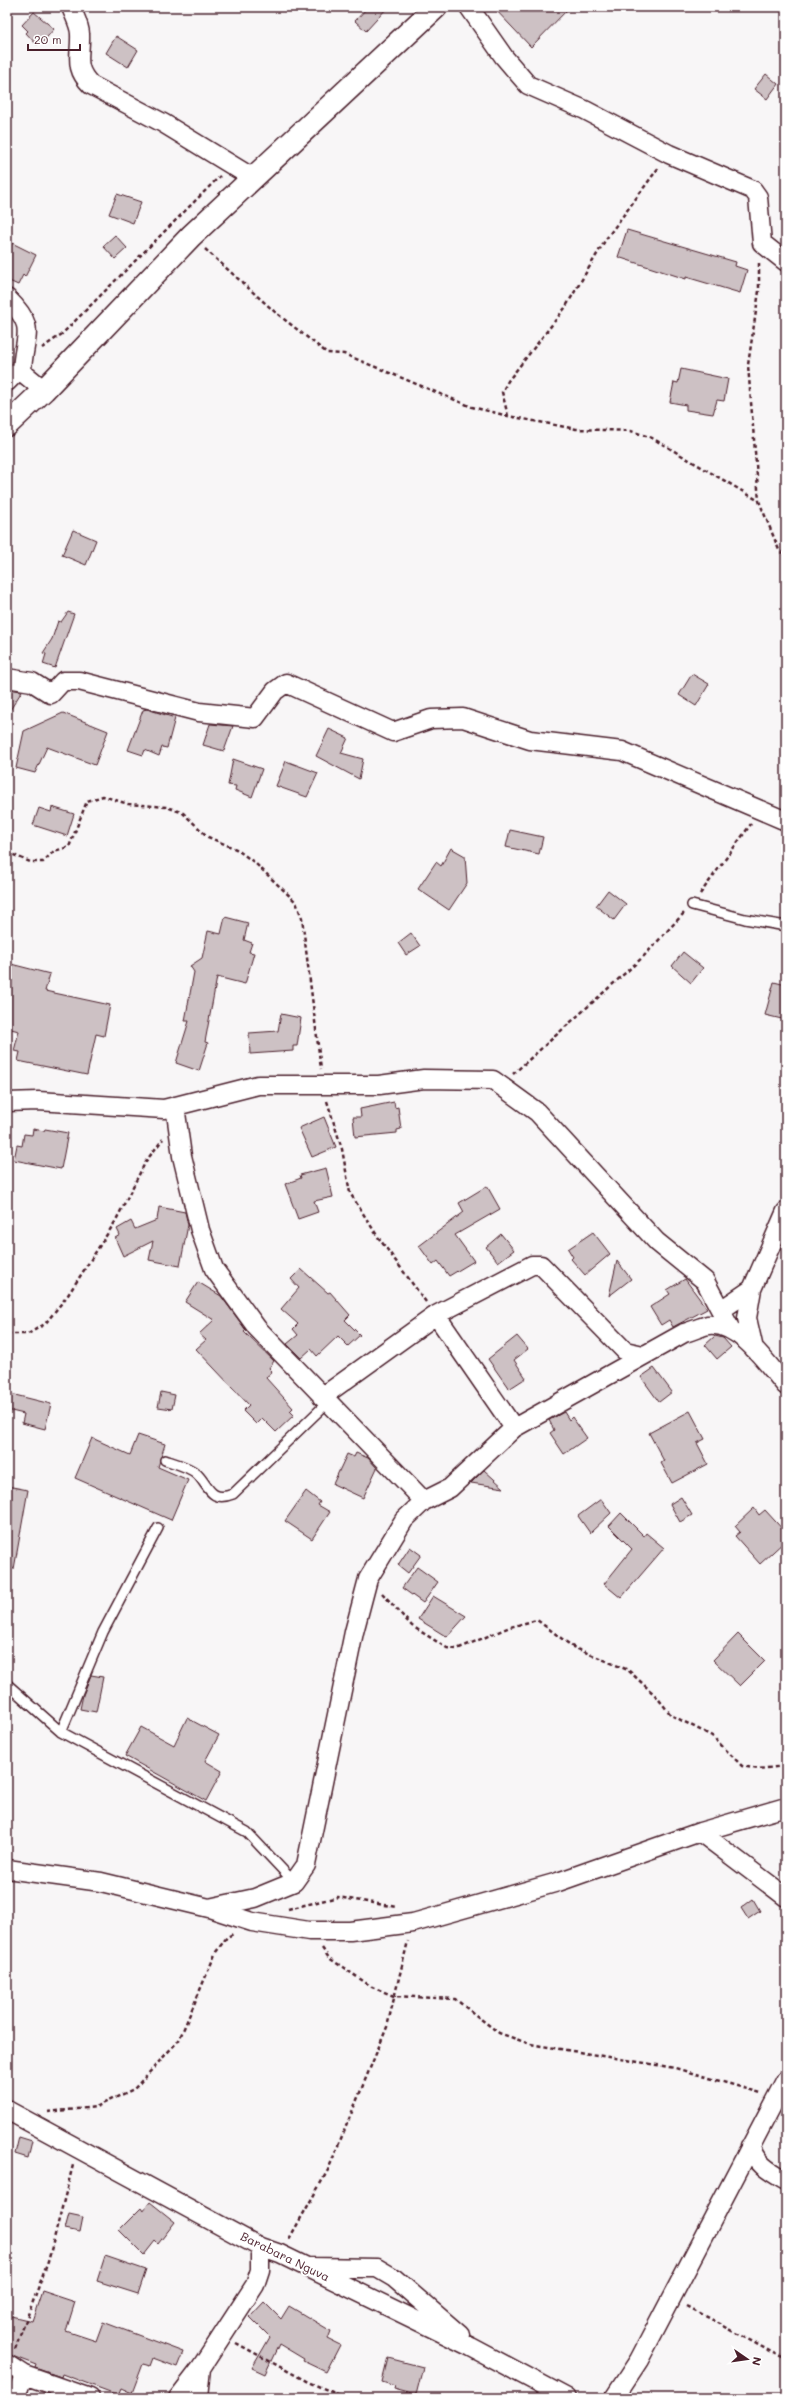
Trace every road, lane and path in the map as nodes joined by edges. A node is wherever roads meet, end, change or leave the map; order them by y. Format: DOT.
graph roads {
  1 [pos="71,7"];
  2 [pos="436,7"];
  3 [pos="469,7"];
  4 [pos="669,154"];
  5 [pos="231,165"];
  6 [pos="253,178"];
  7 [pos="191,236"];
  8 [pos="762,243"];
  9 [pos="786,262"];
  10 [pos="7,298"];
  11 [pos="23,367"];
  12 [pos="7,382"];
  13 [pos="44,390"];
  14 [pos="508,416"];
  15 [pos="7,425"];
  16 [pos="759,501"];
  17 [pos="786,556"];
  18 [pos="7,678"];
  19 [pos="768,812"];
  20 [pos="786,822"];
  21 [pos="7,852"];
  22 [pos="692,905"];
  23 [pos="786,926"];
  24 [pos="493,1080"];
  25 [pos="323,1086"];
  26 [pos="7,1102"];
  27 [pos="176,1114"];
  28 [pos="786,1210"];
  29 [pos="752,1289"];
  30 [pos="721,1310"];
  31 [pos="436,1315"];
  32 [pos="730,1328"];
  33 [pos="7,1334"];
  34 [pos="754,1349"];
  35 [pos="643,1355"];
  36 [pos="786,1386"];
  37 [pos="325,1400"];
  38 [pos="514,1428"];
  39 [pos="165,1460"];
  40 [pos="424,1501"];
  41 [pos="158,1528"];
  42 [pos="368,1579"];
  43 [pos="7,1684"];
  44 [pos="60,1732"];
  45 [pos="786,1766"];
  46 [pos="786,1807"];
  47 [pos="700,1832"];
  48 [pos="7,1869"];
  49 [pos="294,1882"];
  50 [pos="786,1897"];
  51 [pos="209,1908"];
  52 [pos="287,1910"];
  53 [pos="252,1922"];
  54 [pos="417,1922"];
  55 [pos="309,1930"];
  56 [pos="394,1996"];
  57 [pos="786,2079"];
  58 [pos="776,2097"];
  59 [pos="7,2110"];
  60 [pos="45,2112"];
  61 [pos="750,2146"];
  62 [pos="78,2147"];
  63 [pos="764,2169"];
  64 [pos="737,2170"];
  65 [pos="786,2181"];
  66 [pos="260,2247"];
  67 [pos="280,2254"];
  68 [pos="305,2267"];
  69 [pos="671,2297"];
  70 [pos="222,2335"];
  71 [pos="471,2347"];
  72 [pos="786,2360"];
  73 [pos="8,2365"];
  74 [pos="202,2368"];
  75 [pos="24,2376"];
  76 [pos="15,2398"];
  77 [pos="90,2398"];
  78 [pos="178,2398"];
  79 [pos="198,2398"];
  80 [pos="348,2398"];
  81 [pos="566,2398"];
  82 [pos="614,2398"];
  1 -- 5 [label="street"];
  2 -- 6 [label="main road"];
  3 -- 4 [label="street"];
  4 -- 8 [label="street"];
  4 -- 14 [label="path"];
  5 -- 6 [label="street"];
  5 -- 11 [label="path"];
  6 -- 7 [label="main road"];
  7 -- 13 [label="main road"];
  7 -- 14 [label="path"];
  8 -- 9 [label="street"];
  8 -- 16 [label="path"];
  10 -- 11 [label="street"];
  11 -- 12 [label="street"];
  11 -- 13 [label="street"];
  13 -- 15 [label="main road"];
  14 -- 16 [label="path"];
  16 -- 17 [label="path"];
  18 -- 19 [label="street"];
  19 -- 20 [label="street"];
  19 -- 22 [label="path"];
  21 -- 25 [label="path"];
  22 -- 23 [label="lane"];
  22 -- 24 [label="path"];
  24 -- 25 [label="street"];
  24 -- 30 [label="street"];
  25 -- 27 [label="street"];
  25 -- 31 [label="path"];
  26 -- 27 [label="street"];
  27 -- 33 [label="path"];
  27 -- 37 [label="street"];
  28 -- 29 [label="street"];
  29 -- 30 [label="street"];
  29 -- 34 [label="street"];
  30 -- 32 [label="street"];
  31 -- 35 [label="street"];
  31 -- 37 [label="street"];
  31 -- 38 [label="street"];
  32 -- 34 [label="street"];
  32 -- 35 [label="street"];
  34 -- 36 [label="street"];
  35 -- 38 [label="street"];
  37 -- 39 [label="lane"];
  37 -- 40 [label="street"];
  38 -- 40 [label="street"];
  40 -- 42 [label="street"];
  41 -- 44 [label="lane"];
  42 -- 45 [label="path"];
  42 -- 49 [label="street"];
  43 -- 44 [label="lane"];
  44 -- 49 [label="lane"];
  46 -- 47 [label="street"];
  47 -- 50 [label="street"];
  47 -- 54 [label="street"];
  48 -- 51 [label="street"];
  49 -- 51 [label="street"];
  51 -- 53 [label="street"];
  52 -- 54 [label="path"];
  53 -- 55 [label="street"];
  53 -- 60 [label="path"];
  54 -- 55 [label="street"];
  54 -- 56 [label="path"];
  55 -- 56 [label="path"];
  56 -- 58 [label="path"];
  56 -- 67 [label="path"];
  57 -- 58 [label="street"];
  58 -- 61 [label="street"];
  59 -- 62 [label="street, Barabara Nguva"];
  61 -- 63 [label="street"];
  61 -- 64 [label="street"];
  62 -- 66 [label="street, Barabara Nguva"];
  62 -- 73 [label="path"];
  63 -- 64 [label="street"];
  63 -- 65 [label="street"];
  64 -- 69 [label="street"];
  66 -- 67 [label="street, Barabara Nguva"];
  66 -- 70 [label="street"];
  67 -- 68 [label="street, Barabara Nguva"];
  68 -- 71 [label="street, Barabara Nguva"];
  68 -- 71 [label="street"];
  69 -- 72 [label="path"];
  69 -- 82 [label="street"];
  70 -- 74 [label="street"];
  70 -- 80 [label="path"];
  71 -- 81 [label="street, Barabara Nguva"];
  73 -- 75 [label="street"];
  74 -- 78 [label="street"];
  74 -- 79 [label="street"];
  75 -- 76 [label="street"];
  75 -- 77 [label="street"];
}
